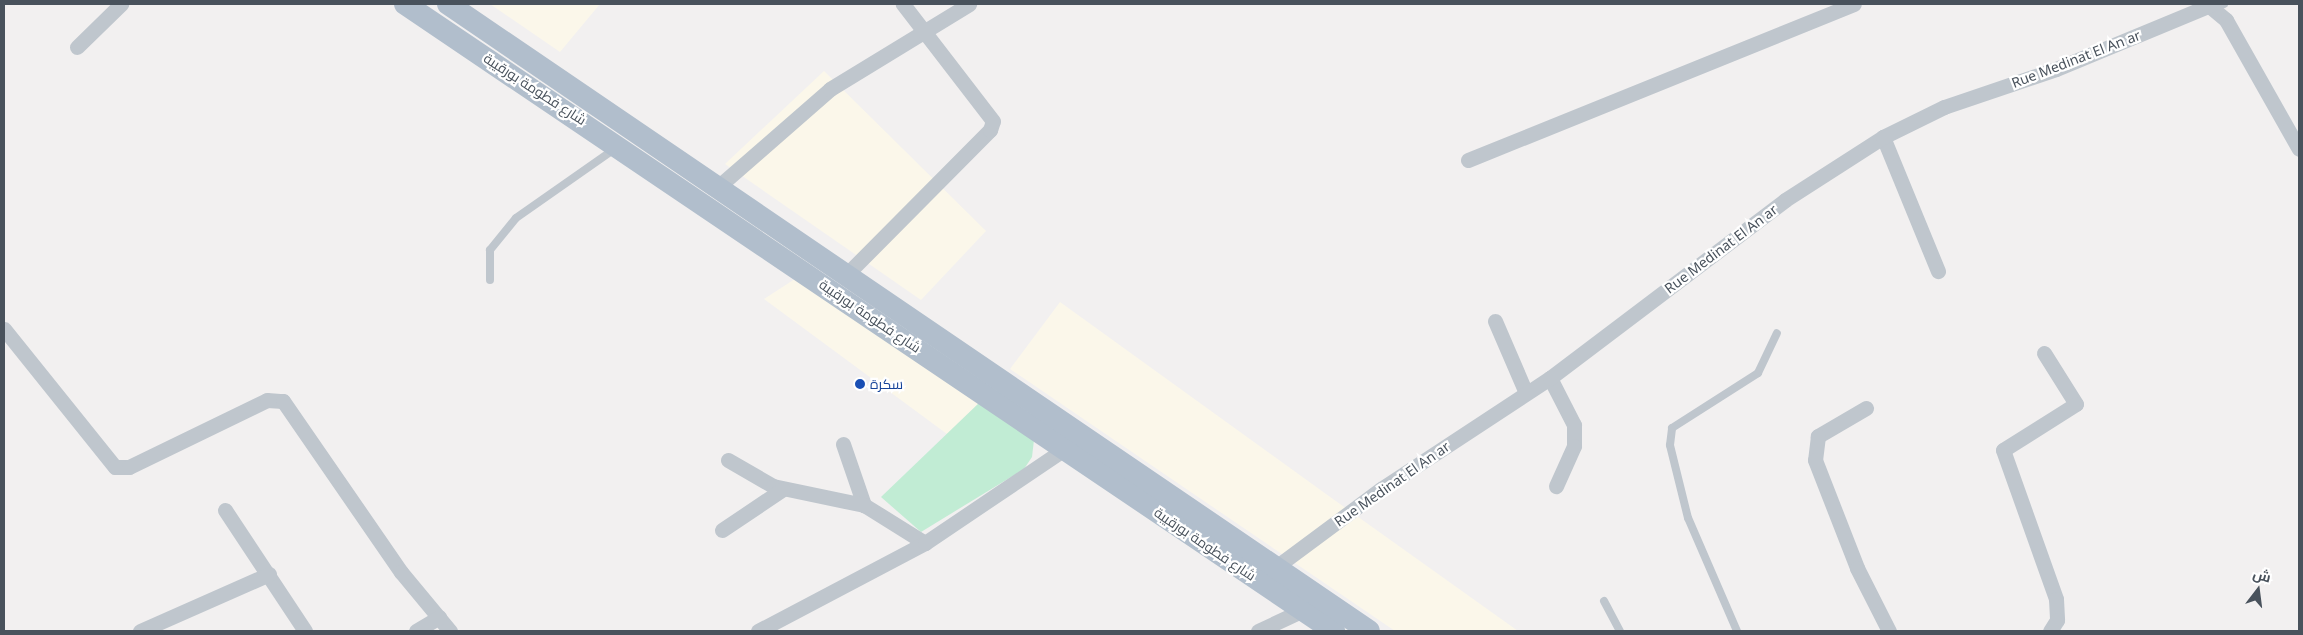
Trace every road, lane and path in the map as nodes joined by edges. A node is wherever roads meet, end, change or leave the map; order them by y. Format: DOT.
graph roads {
  1 [pos="121,4"];
  2 [pos="405,4"];
  3 [pos="448,4"];
  4 [pos="903,4"];
  5 [pos="969,4"];
  6 [pos="1854,4"];
  7 [pos="2213,6"];
  8 [pos="920,29"];
  9 [pos="77,47"];
  10 [pos="1883,137"];
  11 [pos="621,145"];
  12 [pos="2299,149"];
  13 [pos="1468,160"];
  14 [pos="718,186"];
  15 [pos="1938,271"];
  16 [pos="845,276"];
  17 [pos="490,280"];
  18 [pos="1495,321"];
  19 [pos="4,329"];
  20 [pos="1777,333"];
  21 [pos="2044,353"];
  22 [pos="1550,378"];
  23 [pos="1526,393"];
  24 [pos="1866,408"];
  25 [pos="1073,443"];
  26 [pos="843,444"];
  27 [pos="728,460"];
  28 [pos="1556,486"];
  29 [pos="783,489"];
  30 [pos="864,505"];
  31 [pos="225,510"];
  32 [pos="722,530"];
  33 [pos="925,542"];
  34 [pos="1276,567"];
  35 [pos="269,574"];
  36 [pos="1604,602"];
  37 [pos="1303,610"];
  38 [pos="439,617"];
  39 [pos="140,631"];
  40 [pos="305,631"];
  41 [pos="416,631"];
  42 [pos="450,631"];
  43 [pos="758,631"];
  44 [pos="1258,631"];
  45 [pos="1334,631"];
  46 [pos="1369,631"];
  47 [pos="1620,631"];
  48 [pos="1737,631"];
  49 [pos="1889,631"];
  50 [pos="2050,631"];
  1 -- 9 [label="street"];
  2 -- 11 [label="main road, شارع فطومة بورقيبة"];
  3 -- 14 [label="main road, شارع فطومة بورقيبة"];
  4 -- 8 [label="street"];
  5 -- 8 [label="street"];
  6 -- 13 [label="street"];
  7 -- 10 [label="street, Rue Medinat El An ar"];
  7 -- 12 [label="street"];
  8 -- 14 [label="street"];
  8 -- 16 [label="street"];
  10 -- 15 [label="street"];
  10 -- 22 [label="street, Rue Medinat El An ar"];
  11 -- 17 [label="lane"];
  11 -- 25 [label="main road, شارع فطومة بورقيبة"];
  14 -- 16 [label="main road, شارع فطومة بورقيبة"];
  16 -- 25 [label="main road, شارع فطومة بورقيبة"];
  18 -- 23 [label="street"];
  19 -- 38 [label="street"];
  20 -- 48 [label="lane"];
  21 -- 50 [label="street"];
  22 -- 23 [label="street, Rue Medinat El An ar"];
  22 -- 28 [label="street"];
  23 -- 34 [label="street, Rue Medinat El An ar"];
  24 -- 49 [label="street"];
  25 -- 33 [label="street"];
  25 -- 34 [label="main road, شارع فطومة بورقيبة"];
  25 -- 37 [label="main road, شارع فطومة بورقيبة"];
  26 -- 30 [label="street"];
  27 -- 29 [label="street"];
  29 -- 30 [label="street"];
  29 -- 32 [label="street"];
  30 -- 33 [label="street"];
  31 -- 35 [label="street"];
  33 -- 43 [label="street"];
  34 -- 46 [label="main road, شارع فطومة بورقيبة"];
  35 -- 39 [label="street"];
  35 -- 40 [label="street"];
  36 -- 47 [label="lane"];
  37 -- 44 [label="street"];
  37 -- 45 [label="main road, شارع فطومة بورقيبة"];
  38 -- 41 [label="street"];
  38 -- 42 [label="street"];
}
